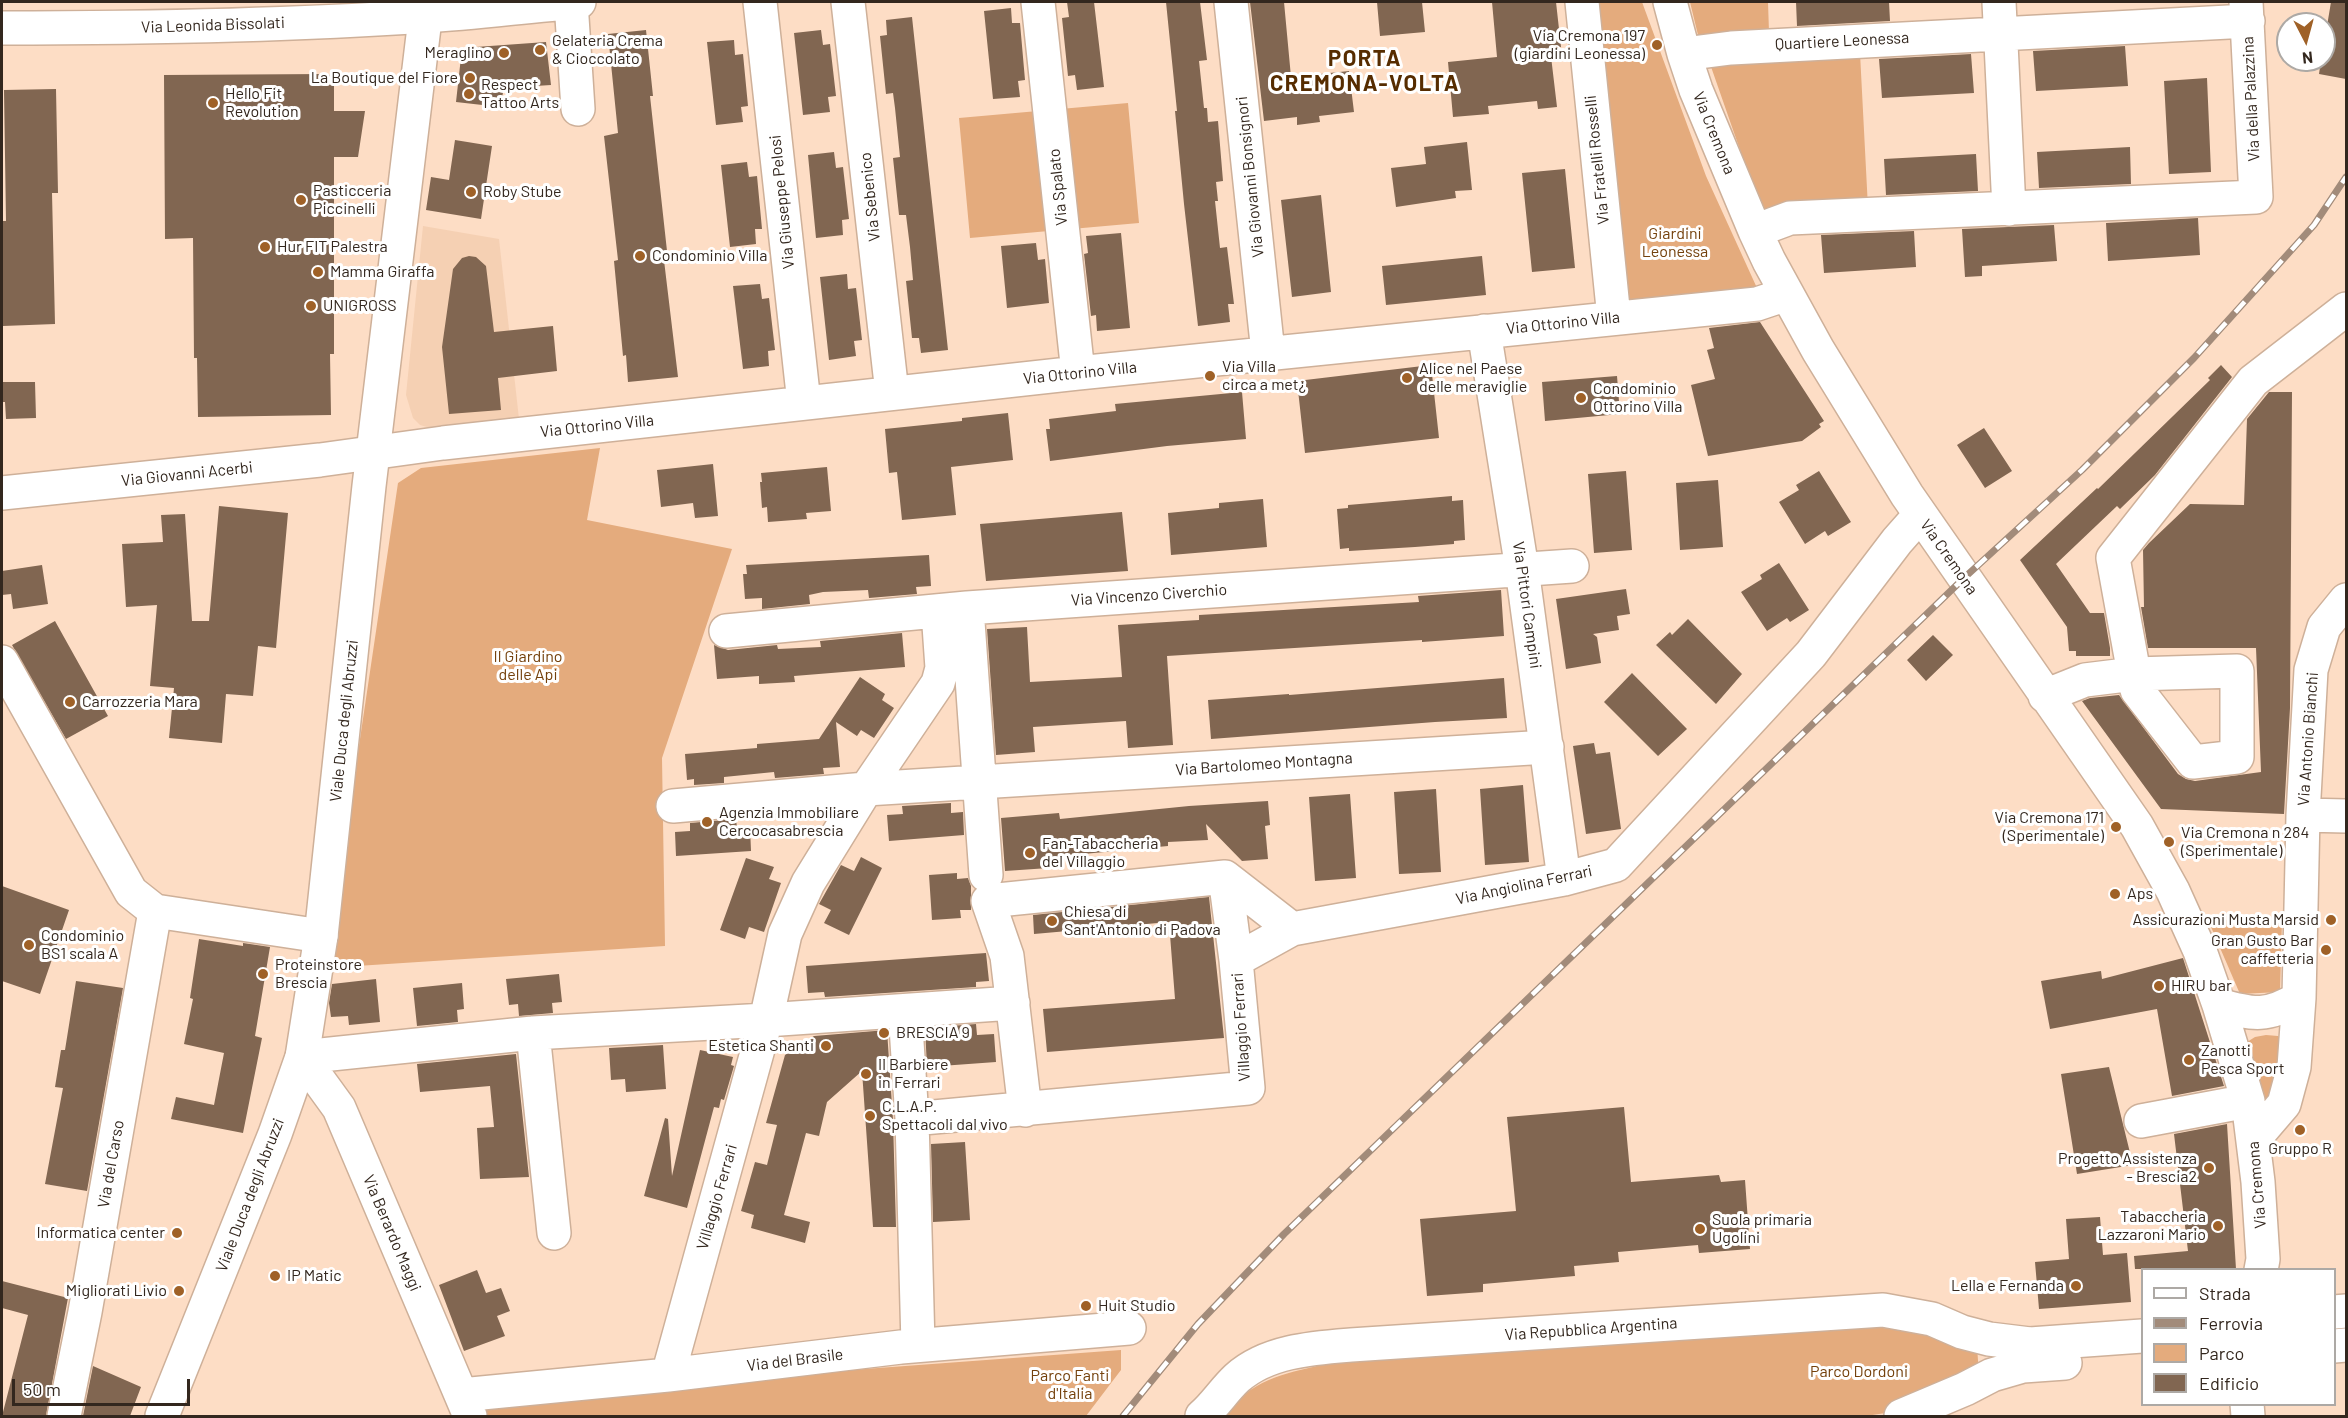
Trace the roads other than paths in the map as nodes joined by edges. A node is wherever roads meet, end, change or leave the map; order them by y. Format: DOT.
graph roads {
  1 [pos="571,2"];
  2 [pos="579,2"];
  3 [pos="760,2"];
  4 [pos="848,2"];
  5 [pos="1038,2"];
  6 [pos="1231,2"];
  7 [pos="1582,2"];
  8 [pos="1670,2"];
  9 [pos="426,9"];
  10 [pos="2247,11"];
  11 [pos="2000,17"];
  12 [pos="2,28"];
  13 [pos="1684,54"];
  14 [pos="578,110"];
  15 [pos="2009,209"];
  16 [pos="1755,231"];
  17 [pos="1787,294"];
  18 [pos="2346,309"];
  19 [pos="1614,318"];
  20 [pos="1484,331"];
  21 [pos="1268,353"];
  22 [pos="1078,373"];
  23 [pos="892,393"];
  24 [pos="804,402"];
  25 [pos="373,454"];
  26 [pos="2,493"];
  27 [pos="1920,515"];
  28 [pos="1572,566"];
  29 [pos="1522,569"];
  30 [pos="2346,600"];
  31 [pos="952,610"];
  32 [pos="726,631"];
  33 [pos="2,662"];
  34 [pos="2045,696"];
  35 [pos="1547,747"];
  36 [pos="981,782"];
  37 [pos="866,789"];
  38 [pos="673,806"];
  39 [pos="2304,815"];
  40 [pos="2346,816"];
  41 [pos="1225,877"];
  42 [pos="1564,879"];
  43 [pos="987,888"];
  44 [pos="155,911"];
  45 [pos="1292,929"];
  46 [pos="321,936"];
  47 [pos="1236,960"];
  48 [pos="2299,998"];
  49 [pos="1013,1003"];
  50 [pos="2219,1005"];
  51 [pos="905,1011"];
  52 [pos="766,1020"];
  53 [pos="533,1033"];
  54 [pos="302,1057"];
  55 [pos="2248,1101"];
  56 [pos="1024,1110"];
  57 [pos="912,1119"];
  58 [pos="2141,1121"];
  59 [pos="2253,1139"];
  60 [pos="554,1233"];
  61 [pos="2261,1268"];
  62 [pos="1129,1328"];
  63 [pos="2141,1336"];
  64 [pos="1989,1339"];
  65 [pos="918,1345"];
  66 [pos="2141,1358"];
  67 [pos="668,1375"];
  68 [pos="1992,1375"];
  69 [pos="465,1406"];
  70 [pos="1207,1414"];
  71 [pos="64,1416"];
  72 [pos="162,1416"];
  73 [pos="1901,1416"];
  1 -- 2 [label="street, Via Leonida Bissolati"];
  1 -- 9 [label="street, Via Leonida Bissolati"];
  1 -- 14 [label="street"];
  3 -- 24 [label="street, Via Giuseppe Pelosi"];
  4 -- 23 [label="street, Via Sebenico"];
  5 -- 22 [label="street, Via Spalato"];
  6 -- 21 [label="street, Via Giovanni Bonsignori"];
  7 -- 19 [label="street, Via Fratelli Rosselli"];
  8 -- 13 [label="street, Via Cremona"];
  9 -- 12 [label="street, Via Leonida Bissolati"];
  9 -- 25 [label="street, Viale Duca degli Abruzzi"];
  10 -- 11 [label="street, Quartiere Leonessa"];
  10 -- 15 [label="street, Via della Palazzina"];
  11 -- 13 [label="street, Quartiere Leonessa"];
  11 -- 15 [label="street"];
  13 -- 16 [label="street, Via Cremona"];
  15 -- 16 [label="street"];
  16 -- 17 [label="street, Via Cremona"];
  17 -- 19 [label="street, Via Ottorino Villa"];
  17 -- 27 [label="street, Via Cremona"];
  18 -- 34 [label="street"];
  19 -- 20 [label="street, Via Ottorino Villa"];
  20 -- 21 [label="street, Via Ottorino Villa"];
  20 -- 29 [label="street, Via Pittori Campini"];
  21 -- 22 [label="street, Via Ottorino Villa"];
  22 -- 23 [label="street, Via Ottorino Villa"];
  23 -- 24 [label="street, Via Ottorino Villa"];
  24 -- 25 [label="street, Via Ottorino Villa"];
  25 -- 26 [label="street, Via Giovanni Acerbi"];
  25 -- 46 [label="street, Viale Duca degli Abruzzi"];
  27 -- 34 [label="street, Via Cremona"];
  27 -- 42 [label="street, Via Angiolina Ferrari"];
  28 -- 29 [label="street, Via Vincenzo Civerchio"];
  29 -- 31 [label="street, Via Vincenzo Civerchio"];
  29 -- 35 [label="street, Via Pittori Campini"];
  30 -- 39 [label="street, Via Antonio Bianchi"];
  31 -- 32 [label="street, Via Vincenzo Civerchio"];
  31 -- 36 [label="street"];
  31 -- 37 [label="street"];
  33 -- 44 [label="street"];
  34 -- 50 [label="street, Via Cremona"];
  35 -- 36 [label="street, Via Bartolomeo Montagna"];
  35 -- 42 [label="street, Via Pittori Campini"];
  36 -- 37 [label="street, Via Bartolomeo Montagna"];
  36 -- 43 [label="street"];
  37 -- 38 [label="street, Via Bartolomeo Montagna"];
  37 -- 52 [label="street, Villaggio Ferrari"];
  39 -- 40 [label="street, Via Antonio Bianchi"];
  39 -- 48 [label="street, Via Antonio Bianchi"];
  41 -- 43 [label="street"];
  41 -- 45 [label="street"];
  41 -- 47 [label="street, Villaggio Ferrari"];
  42 -- 45 [label="street, Via Angiolina Ferrari"];
  43 -- 49 [label="street"];
  44 -- 46 [label="street"];
  44 -- 71 [label="street, Via del Carso"];
  45 -- 47 [label="street, Villaggio Ferrari"];
  46 -- 54 [label="street, Viale Duca degli Abruzzi"];
  47 -- 56 [label="street, Villaggio Ferrari"];
  48 -- 50 [label="street"];
  48 -- 59 [label="street, Via Antonio Bianchi"];
  49 -- 51 [label="street"];
  49 -- 56 [label="street"];
  50 -- 55 [label="street, Via Cremona"];
  51 -- 52 [label="street"];
  51 -- 57 [label="street"];
  52 -- 53 [label="street"];
  52 -- 67 [label="street, Villaggio Ferrari"];
  53 -- 54 [label="street"];
  53 -- 60 [label="street"];
  54 -- 69 [label="street, Via Berardo Maggi"];
  54 -- 72 [label="street, Viale Duca degli Abruzzi"];
  55 -- 58 [label="street"];
  55 -- 59 [label="street, Via Cremona"];
  56 -- 57 [label="street, Villaggio Ferrari"];
  57 -- 65 [label="street"];
  59 -- 61 [label="street, Via Cremona"];
  62 -- 65 [label="street, Via del Brasile"];
  63 -- 64 [label="street, Via Repubblica Argentina"];
  64 -- 68 [label="street"];
  64 -- 70 [label="street, Via Repubblica Argentina"];
  65 -- 67 [label="street, Via del Brasile"];
  66 -- 68 [label="street"];
  67 -- 69 [label="street, Via del Brasile"];
  68 -- 73 [label="street"];
}
